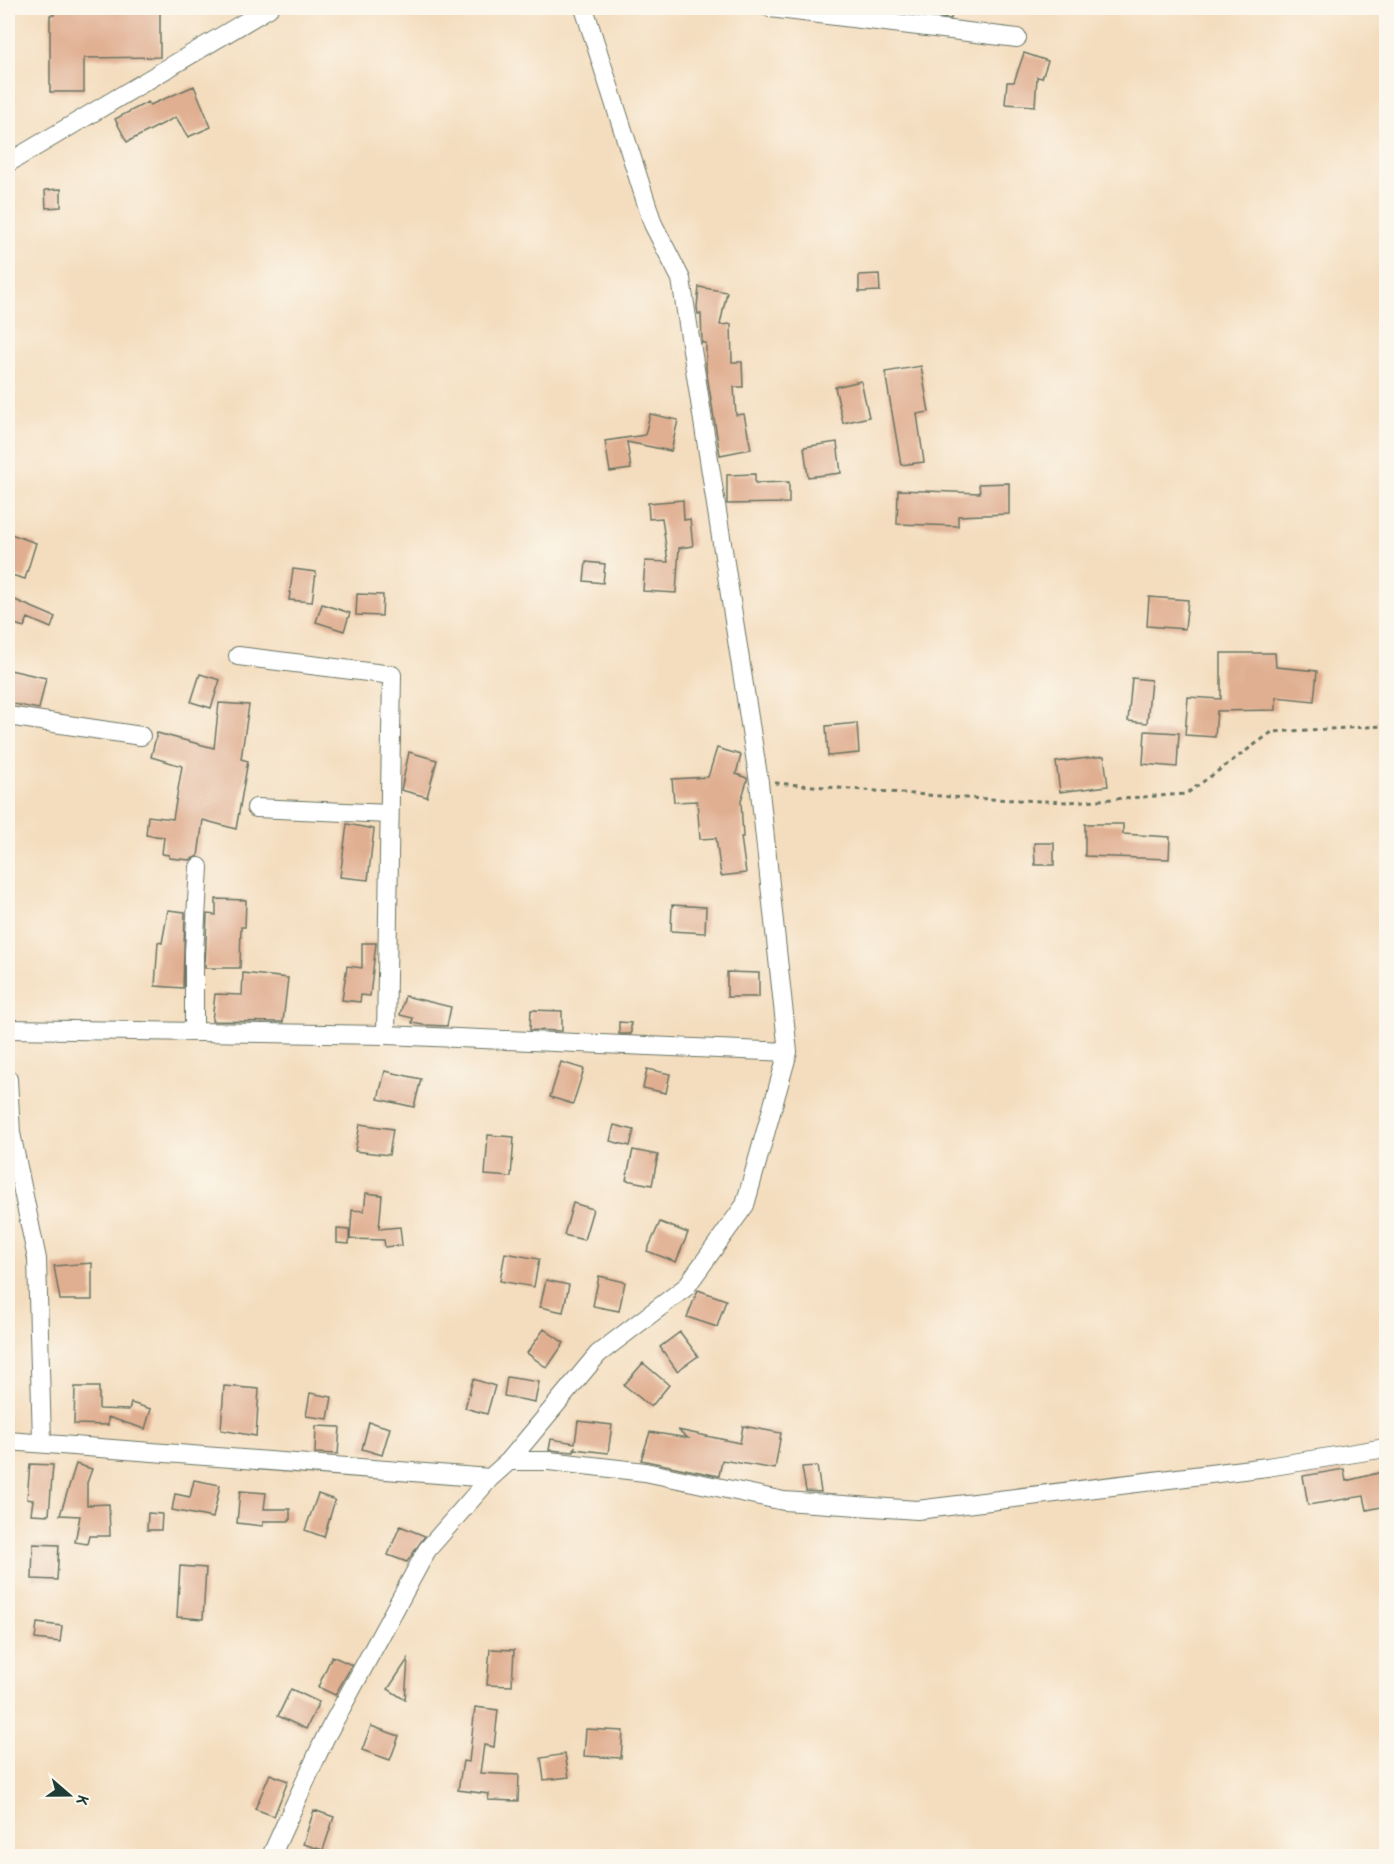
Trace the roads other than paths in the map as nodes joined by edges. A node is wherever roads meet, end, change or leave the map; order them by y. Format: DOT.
graph roads {
  1 [pos="269,8"];
  2 [pos="584,8"];
  3 [pos="770,8"];
  4 [pos="1017,38"];
  5 [pos="8,163"];
  6 [pos="238,656"];
  7 [pos="8,716"];
  8 [pos="141,736"];
  9 [pos="256,808"];
  10 [pos="389,814"];
  11 [pos="199,867"];
  12 [pos="8,1029"];
  13 [pos="194,1032"];
  14 [pos="386,1035"];
  15 [pos="788,1052"];
  16 [pos="8,1079"];
  17 [pos="8,1441"];
  18 [pos="42,1442"];
  19 [pos="1386,1448"];
  20 [pos="509,1461"];
  21 [pos="490,1478"];
  22 [pos="271,1857"];
  1 -- 5 [label="street"];
  2 -- 15 [label="street"];
  3 -- 4 [label="street"];
  6 -- 10 [label="street"];
  7 -- 8 [label="street"];
  9 -- 10 [label="street"];
  10 -- 14 [label="street"];
  11 -- 13 [label="street"];
  12 -- 13 [label="street"];
  13 -- 14 [label="street"];
  14 -- 15 [label="street"];
  15 -- 20 [label="street"];
  16 -- 18 [label="street"];
  17 -- 18 [label="street"];
  18 -- 21 [label="street"];
  19 -- 20 [label="street"];
  20 -- 21 [label="street"];
  21 -- 22 [label="street"];
}
